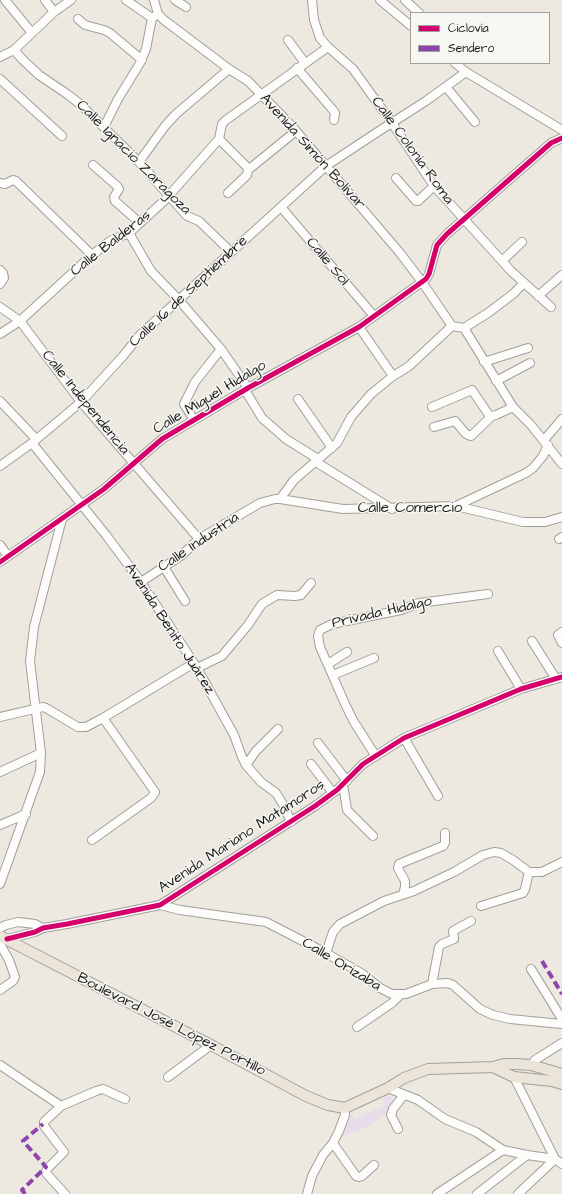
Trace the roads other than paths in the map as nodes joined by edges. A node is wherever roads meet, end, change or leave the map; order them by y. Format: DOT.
graph roads {
  1 [pos="5,0"];
  2 [pos="45,0"];
  3 [pos="71,0"];
  4 [pos="126,0"];
  5 [pos="154,0"];
  6 [pos="175,0"];
  7 [pos="312,0"];
  8 [pos="380,0"];
  9 [pos="405,0"];
  10 [pos="186,8"];
  11 [pos="54,12"];
  12 [pos="419,12"];
  13 [pos="155,16"];
  14 [pos="78,19"];
  15 [pos="410,25"];
  16 [pos="32,33"];
  17 [pos="288,40"];
  18 [pos="328,47"];
  19 [pos="14,50"];
  20 [pos="0,57"];
  21 [pos="142,60"];
  22 [pos="305,62"];
  23 [pos="456,64"];
  24 [pos="297,68"];
  25 [pos="229,69"];
  26 [pos="466,72"];
  27 [pos="0,79"];
  28 [pos="446,86"];
  29 [pos="262,95"];
  30 [pos="334,120"];
  31 [pos="475,122"];
  32 [pos="392,123"];
  33 [pos="554,125"];
  34 [pos="104,127"];
  35 [pos="562,130"];
  36 [pos="296,131"];
  37 [pos="62,136"];
  38 [pos="220,138"];
  39 [pos="562,138"];
  40 [pos="551,143"];
  41 [pos="139,162"];
  42 [pos="93,165"];
  43 [pos="326,166"];
  44 [pos="248,170"];
  45 [pos="396,178"];
  46 [pos="0,183"];
  47 [pos="434,186"];
  48 [pos="228,193"];
  49 [pos="169,195"];
  50 [pos="281,207"];
  51 [pos="464,219"];
  52 [pos="140,223"];
  53 [pos="130,233"];
  54 [pos="522,242"];
  55 [pos="231,252"];
  56 [pos="92,255"];
  57 [pos="502,261"];
  58 [pos="0,270"];
  59 [pos="562,275"];
  60 [pos="422,282"];
  61 [pos="0,284"];
  62 [pos="523,284"];
  63 [pos="538,296"];
  64 [pos="179,300"];
  65 [pos="0,307"];
  66 [pos="551,307"];
  67 [pos="374,316"];
  68 [pos="20,321"];
  69 [pos="452,326"];
  70 [pos="359,328"];
  71 [pos="464,328"];
  72 [pos="0,334"];
  73 [pos="528,348"];
  74 [pos="221,349"];
  75 [pos="484,362"];
  76 [pos="530,363"];
  77 [pos="393,376"];
  78 [pos="496,381"];
  79 [pos="247,389"];
  80 [pos="298,399"];
  81 [pos="0,401"];
  82 [pos="81,402"];
  83 [pos="432,407"];
  84 [pos="513,407"];
  85 [pos="492,416"];
  86 [pos="562,419"];
  87 [pos="194,420"];
  88 [pos="434,427"];
  89 [pos="34,441"];
  90 [pos="546,443"];
  91 [pos="332,448"];
  92 [pos="317,461"];
  93 [pos="134,463"];
  94 [pos="562,464"];
  95 [pos="0,466"];
  96 [pos="280,499"];
  97 [pos="82,505"];
  98 [pos="456,506"];
  99 [pos="392,508"];
  100 [pos="560,516"];
  101 [pos="62,519"];
  102 [pos="199,540"];
  103 [pos="0,545"];
  104 [pos="8,556"];
  105 [pos="0,562"];
  106 [pos="164,567"];
  107 [pos="141,582"];
  108 [pos="311,583"];
  109 [pos="488,594"];
  110 [pos="185,601"];
  111 [pos="532,641"];
  112 [pos="498,651"];
  113 [pos="347,652"];
  114 [pos="374,658"];
  115 [pos="328,664"];
  116 [pos="195,666"];
  117 [pos="333,675"];
  118 [pos="559,678"];
  119 [pos="521,690"];
  120 [pos="36,708"];
  121 [pos="0,718"];
  122 [pos="104,718"];
  123 [pos="278,728"];
  124 [pos="404,738"];
  125 [pos="318,743"];
  126 [pos="42,753"];
  127 [pos="375,755"];
  128 [pos="311,764"];
  129 [pos="246,765"];
  130 [pos="0,772"];
  131 [pos="345,782"];
  132 [pos="333,793"];
  133 [pos="438,796"];
  134 [pos="26,814"];
  135 [pos="291,822"];
  136 [pos="0,825"];
  137 [pos="445,833"];
  138 [pos="373,836"];
  139 [pos="92,840"];
  140 [pos="562,862"];
  141 [pos="528,872"];
  142 [pos="0,884"];
  143 [pos="403,894"];
  144 [pos="160,905"];
  145 [pos="481,906"];
  146 [pos="470,921"];
  147 [pos="0,928"];
  148 [pos="43,928"];
  149 [pos="2,940"];
  150 [pos="326,954"];
  151 [pos="531,970"];
  152 [pos="432,984"];
  153 [pos="0,990"];
  154 [pos="400,995"];
  155 [pos="562,1019"];
  156 [pos="562,1024"];
  157 [pos="357,1027"];
  158 [pos="562,1043"];
  159 [pos="212,1045"];
  160 [pos="516,1064"];
  161 [pos="0,1065"];
  162 [pos="531,1065"];
  163 [pos="493,1068"];
  164 [pos="562,1074"];
  165 [pos="168,1077"];
  166 [pos="514,1077"];
  167 [pos="528,1079"];
  168 [pos="562,1084"];
  169 [pos="388,1088"];
  170 [pos="404,1095"];
  171 [pos="125,1099"];
  172 [pos="61,1106"];
  173 [pos="345,1108"];
  174 [pos="398,1129"];
  175 [pos="333,1143"];
  176 [pos="503,1150"];
  177 [pos="527,1155"];
  178 [pos="554,1159"];
  179 [pos="562,1164"];
  180 [pos="374,1165"];
  181 [pos="65,1194"];
  182 [pos="306,1194"];
  183 [pos="437,1194"];
  184 [pos="477,1194"];
  185 [pos="518,1194"];
  1 -- 16 [label="street"];
  2 -- 11 [label="street"];
  3 -- 11 [label="street"];
  4 -- 13 [label="street, Avenida Simón Bolívar"];
  5 -- 13 [label="street"];
  6 -- 10 [label="street"];
  7 -- 18 [label="street, Calle Colonia Roma"];
  8 -- 15 [label="street"];
  9 -- 12 [label="street"];
  11 -- 16 [label="street"];
  13 -- 21 [label="street"];
  13 -- 25 [label="street, Avenida Simón Bolívar"];
  14 -- 21 [label="street"];
  16 -- 19 [label="street"];
  17 -- 22 [label="street"];
  18 -- 22 [label="street, Calle Balderas"];
  18 -- 32 [label="street, Calle Colonia Roma"];
  19 -- 20 [label="street"];
  19 -- 34 [label="street, Calle Ignacio Zaragoza"];
  21 -- 34 [label="street"];
  22 -- 24 [label="street, Calle Balderas"];
  23 -- 26 [label="street"];
  24 -- 29 [label="street, Calle Balderas"];
  24 -- 30 [label="street"];
  25 -- 29 [label="street, Avenida Simón Bolívar"];
  25 -- 41 [label="street"];
  26 -- 28 [label="street, Calle 16 de Septiembre"];
  26 -- 33 [label="street"];
  27 -- 37 [label="street"];
  28 -- 31 [label="street"];
  28 -- 32 [label="street, Calle 16 de Septiembre"];
  29 -- 36 [label="street, Avenida Simón Bolívar"];
  29 -- 38 [label="street, Calle Balderas"];
  32 -- 43 [label="street, Calle 16 de Septiembre"];
  32 -- 47 [label="street, Calle Colonia Roma"];
  33 -- 35 [label="street"];
  33 -- 40 [label="street"];
  34 -- 41 [label="street, Calle Ignacio Zaragoza"];
  36 -- 43 [label="street, Avenida Simón Bolívar"];
  36 -- 44 [label="street"];
  38 -- 44 [label="street"];
  38 -- 49 [label="street, Calle Balderas"];
  39 -- 40 [label="street"];
  40 -- 51 [label="street"];
  41 -- 49 [label="street, Calle Ignacio Zaragoza"];
  42 -- 52 [label="street"];
  43 -- 50 [label="street, Calle 16 de Septiembre"];
  43 -- 60 [label="street, Avenida Simón Bolívar"];
  44 -- 48 [label="street"];
  45 -- 47 [label="street"];
  46 -- 56 [label="street"];
  47 -- 51 [label="street, Calle Colonia Roma"];
  49 -- 52 [label="street, Calle Balderas"];
  49 -- 55 [label="street, Calle Ignacio Zaragoza"];
  50 -- 55 [label="street, Calle 16 de Septiembre"];
  50 -- 67 [label="street, Calle Sol"];
  51 -- 57 [label="street, Calle Colonia Roma"];
  51 -- 60 [label="street"];
  52 -- 53 [label="street, Calle Balderas"];
  53 -- 56 [label="street, Calle Balderas"];
  53 -- 64 [label="street"];
  54 -- 57 [label="street"];
  55 -- 64 [label="street, Calle 16 de Septiembre"];
  56 -- 68 [label="street, Calle Balderas"];
  57 -- 62 [label="street, Calle Colonia Roma"];
  58 -- 61 [label="street"];
  59 -- 63 [label="street"];
  60 -- 67 [label="street, Calle Miguel Hidalgo"];
  60 -- 69 [label="street, Avenida Simón Bolívar"];
  62 -- 63 [label="street, Calle Colonia Roma"];
  62 -- 71 [label="street"];
  63 -- 66 [label="street, Calle Colonia Roma"];
  64 -- 74 [label="street"];
  64 -- 82 [label="street, Calle 16 de Septiembre"];
  65 -- 68 [label="street, Calle Independencia"];
  67 -- 70 [label="street, Calle Miguel Hidalgo"];
  68 -- 72 [label="street, Calle Balderas"];
  68 -- 82 [label="street, Calle Independencia"];
  69 -- 71 [label="street"];
  69 -- 77 [label="street"];
  70 -- 77 [label="street"];
  70 -- 79 [label="street, Calle Miguel Hidalgo"];
  71 -- 75 [label="street"];
  73 -- 75 [label="street"];
  74 -- 79 [label="street"];
  74 -- 87 [label="street"];
  75 -- 78 [label="street"];
  76 -- 78 [label="street"];
  77 -- 91 [label="street"];
  78 -- 84 [label="street"];
  79 -- 87 [label="street, Calle Miguel Hidalgo"];
  79 -- 92 [label="street"];
  80 -- 91 [label="street"];
  81 -- 89 [label="street, Avenida Benito Juárez"];
  82 -- 89 [label="street, Calle 16 de Septiembre"];
  82 -- 93 [label="street, Calle Independencia"];
  83 -- 85 [label="street"];
  84 -- 85 [label="street"];
  84 -- 90 [label="street"];
  85 -- 88 [label="street"];
  86 -- 90 [label="street"];
  87 -- 93 [label="street, Calle Miguel Hidalgo"];
  89 -- 95 [label="street, Calle 16 de Septiembre"];
  89 -- 97 [label="street, Avenida Benito Juárez"];
  90 -- 94 [label="street"];
  90 -- 98 [label="street"];
  91 -- 92 [label="street"];
  92 -- 96 [label="street"];
  92 -- 99 [label="street"];
  93 -- 97 [label="street, Calle Miguel Hidalgo"];
  93 -- 102 [label="street, Calle Independencia"];
  96 -- 99 [label="street, Calle Comercio"];
  96 -- 102 [label="street, Calle Industria"];
  97 -- 101 [label="street, Calle Miguel Hidalgo"];
  97 -- 107 [label="street, Avenida Benito Juárez"];
  98 -- 99 [label="street, Calle Comercio"];
  98 -- 100 [label="street, Calle Comercio"];
  101 -- 104 [label="street, Calle Miguel Hidalgo"];
  101 -- 120 [label="street"];
  102 -- 106 [label="street, Calle Industria"];
  103 -- 104 [label="street"];
  104 -- 105 [label="street, Calle Miguel Hidalgo"];
  106 -- 107 [label="street, Calle Industria"];
  106 -- 110 [label="street"];
  107 -- 116 [label="street, Avenida Benito Juárez"];
  108 -- 116 [label="street"];
  109 -- 115 [label="street, Privada Hidalgo"];
  111 -- 118 [label="street"];
  112 -- 119 [label="street"];
  113 -- 115 [label="street"];
  114 -- 117 [label="street"];
  115 -- 117 [label="street, Privada Hidalgo"];
  116 -- 122 [label="street"];
  116 -- 129 [label="street, Avenida Benito Juárez"];
  117 -- 127 [label="street, Privada Hidalgo"];
  118 -- 119 [label="street, Avenida Mariano Matamoros"];
  119 -- 124 [label="street, Avenida Mariano Matamoros"];
  120 -- 121 [label="street"];
  120 -- 122 [label="street"];
  120 -- 126 [label="street"];
  122 -- 139 [label="street"];
  123 -- 129 [label="street"];
  124 -- 127 [label="street, Avenida Mariano Matamoros"];
  124 -- 133 [label="street"];
  125 -- 131 [label="street"];
  126 -- 130 [label="street"];
  126 -- 134 [label="street"];
  127 -- 131 [label="street, Avenida Mariano Matamoros"];
  128 -- 132 [label="street"];
  129 -- 135 [label="street, Avenida Benito Juárez"];
  131 -- 132 [label="street, Avenida Mariano Matamoros"];
  131 -- 138 [label="street"];
  132 -- 135 [label="street, Avenida Mariano Matamoros"];
  134 -- 136 [label="street"];
  134 -- 142 [label="street"];
  135 -- 144 [label="street, Avenida Mariano Matamoros"];
  137 -- 143 [label="street"];
  140 -- 141 [label="street"];
  141 -- 143 [label="street"];
  141 -- 145 [label="street"];
  143 -- 150 [label="street"];
  144 -- 148 [label="street, Avenida Mariano Matamoros"];
  144 -- 150 [label="street, Calle Orizaba"];
  146 -- 152 [label="street"];
  147 -- 148 [label="street, Avenida Mariano Matamoros"];
  148 -- 149 [label="street, Avenida Mariano Matamoros"];
  149 -- 153 [label="street"];
  149 -- 159 [label="main road, Boulevard José López Portillo"];
  150 -- 154 [label="street, Calle Orizaba"];
  151 -- 155 [label="street"];
  152 -- 154 [label="street, Calle Orizaba"];
  152 -- 156 [label="street, Calle Orizaba"];
  154 -- 157 [label="street"];
  158 -- 162 [label="street"];
  159 -- 165 [label="street"];
  159 -- 173 [label="main road, Boulevard José López Portillo"];
  160 -- 162 [label="main road"];
  160 -- 163 [label="main road"];
  160 -- 166 [label="main road"];
  161 -- 172 [label="street"];
  162 -- 164 [label="main road"];
  162 -- 167 [label="main road"];
  163 -- 166 [label="main road"];
  163 -- 169 [label="main road"];
  166 -- 167 [label="main road"];
  166 -- 178 [label="street"];
  167 -- 168 [label="main road"];
  169 -- 170 [label="street"];
  169 -- 173 [label="main road"];
  170 -- 174 [label="street"];
  170 -- 176 [label="street"];
  171 -- 172 [label="street"];
  172 -- 181 [label="street"];
  173 -- 175 [label="street"];
  175 -- 180 [label="street"];
  175 -- 182 [label="street"];
  176 -- 177 [label="street"];
  176 -- 183 [label="street"];
  177 -- 178 [label="street"];
  177 -- 184 [label="street"];
  178 -- 179 [label="street"];
  178 -- 185 [label="street"];
}
